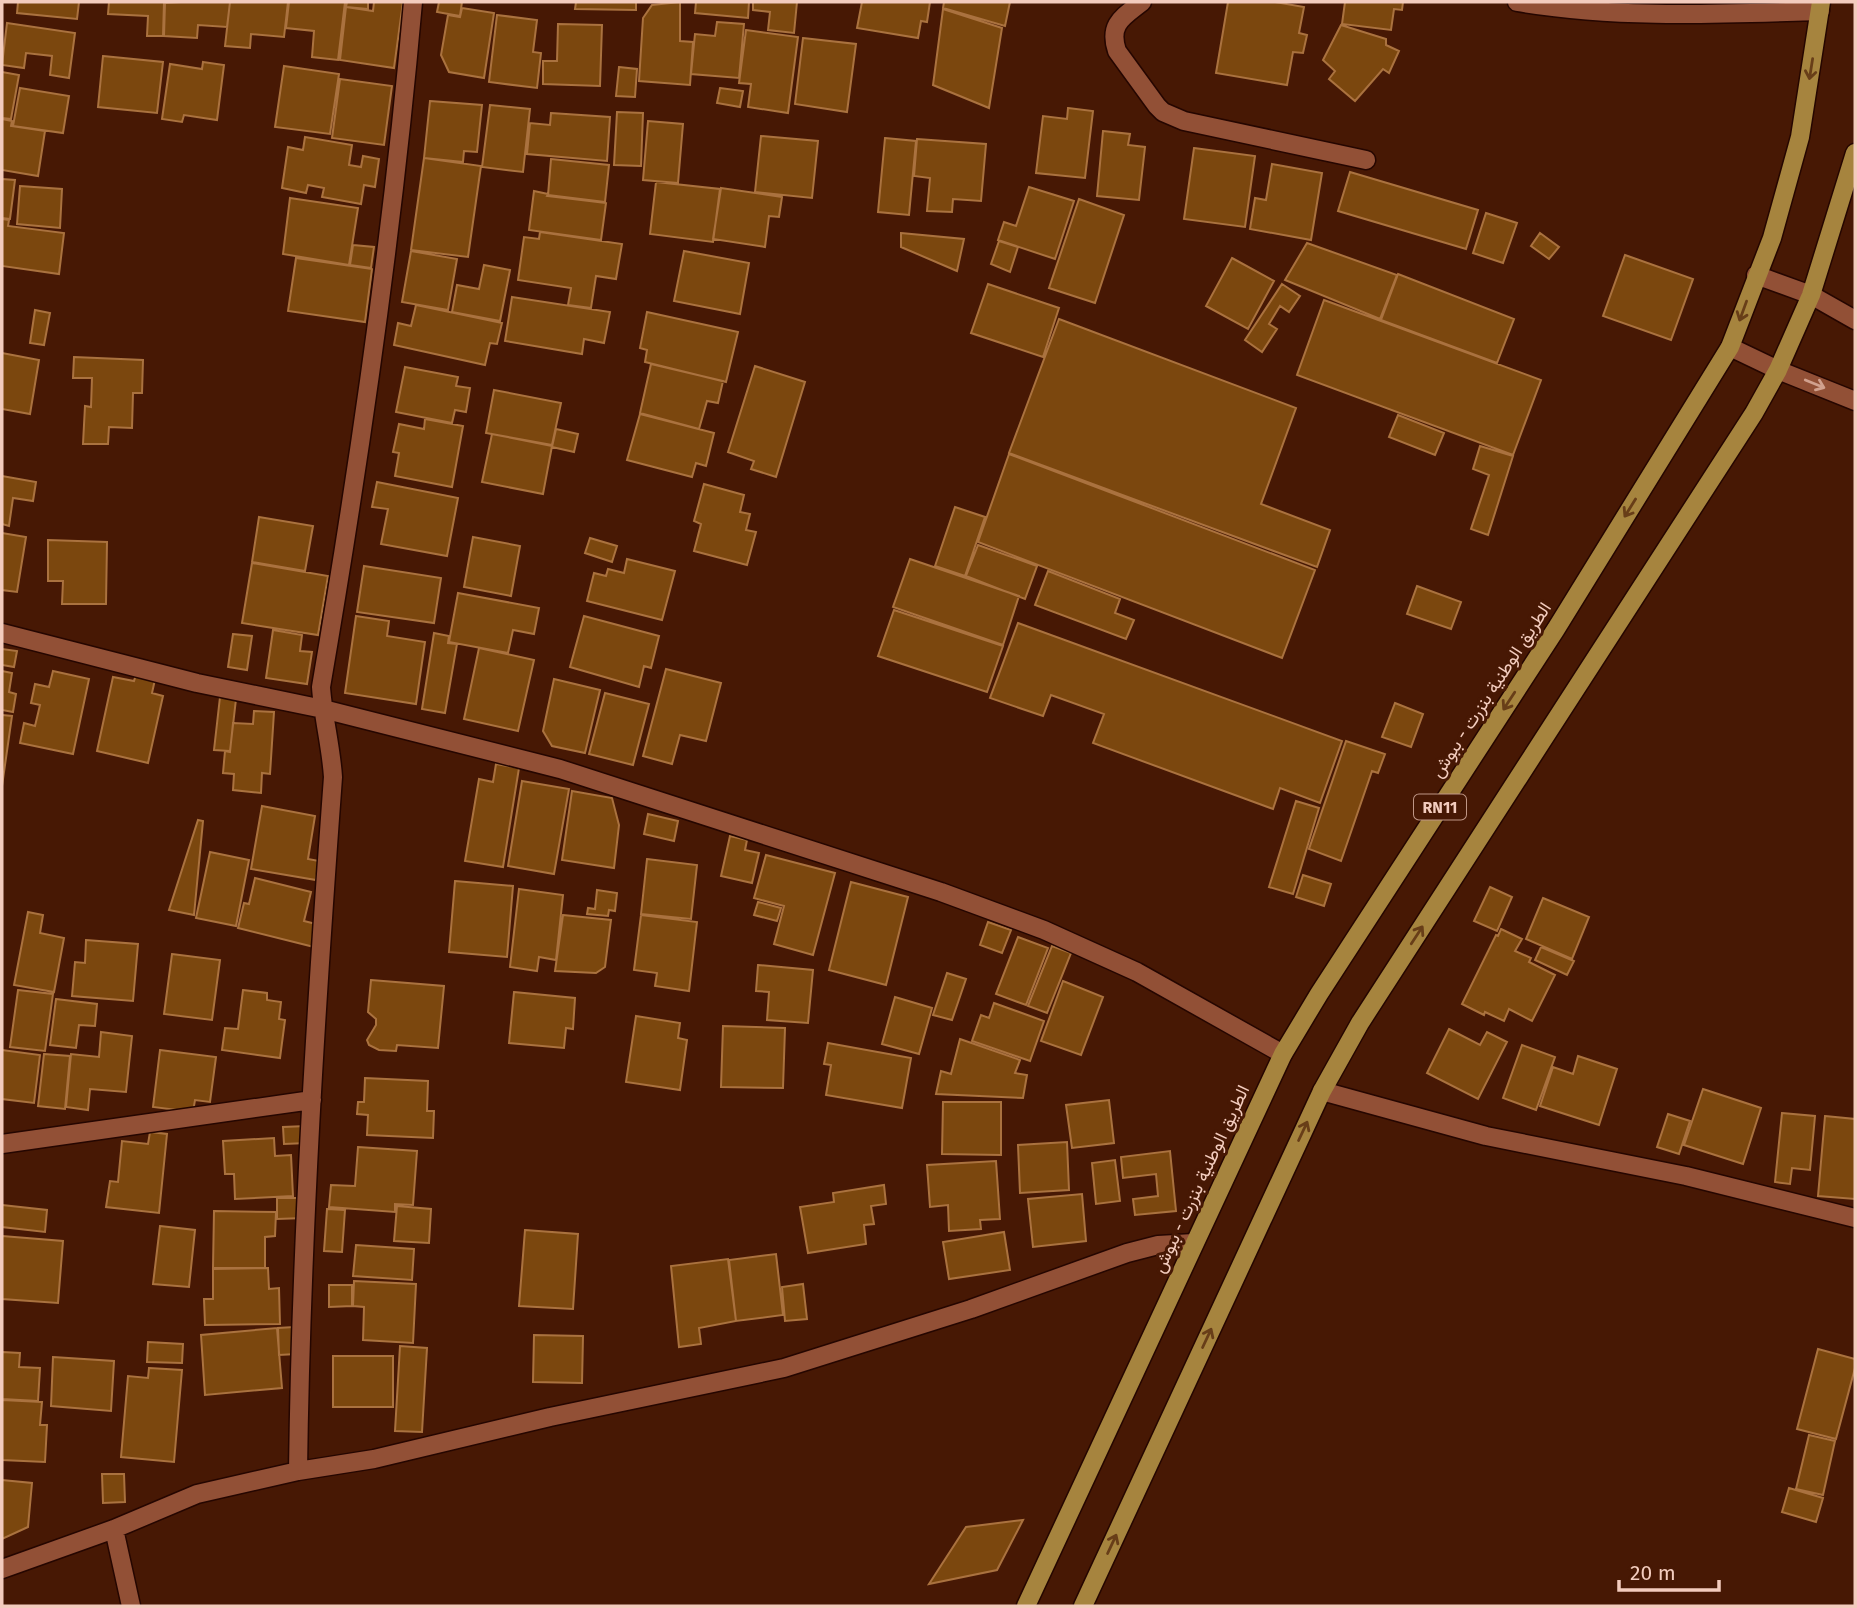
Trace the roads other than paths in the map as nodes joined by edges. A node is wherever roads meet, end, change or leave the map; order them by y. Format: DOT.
graph roads {
  1 [pos="413,2"];
  2 [pos="1142,2"];
  3 [pos="1517,2"];
  4 [pos="1821,7"];
  5 [pos="1855,153"];
  6 [pos="1366,160"];
  7 [pos="1755,275"];
  8 [pos="1811,296"];
  9 [pos="1855,320"];
  10 [pos="1730,347"];
  11 [pos="1778,370"];
  12 [pos="1855,401"];
  13 [pos="2,633"];
  14 [pos="323,709"];
  15 [pos="1283,1054"];
  16 [pos="1322,1091"];
  17 [pos="312,1100"];
  18 [pos="2,1144"];
  19 [pos="1855,1218"];
  20 [pos="1194,1243"];
  21 [pos="298,1471"];
  22 [pos="114,1529"];
  23 [pos="2,1569"];
  24 [pos="131,1606"];
  25 [pos="1026,1606"];
  26 [pos="1083,1606"];
  1 -- 14 [label="street"];
  2 -- 6 [label="street"];
  3 -- 4 [label="street"];
  4 -- 7 [label="main road, الطريق الوطنية بنزرت - ببوش / RN11, one-way"];
  5 -- 8 [label="main road, RN11"];
  7 -- 8 [label="street"];
  7 -- 10 [label="main road, الطريق الوطنية بنزرت - ببوش / RN11, one-way"];
  8 -- 9 [label="street"];
  8 -- 11 [label="main road, RN11"];
  10 -- 11 [label="street"];
  10 -- 15 [label="main road, الطريق الوطنية بنزرت - ببوش / RN11, one-way"];
  11 -- 12 [label="street, one-way"];
  16 -- 11 [label="main road, RN11, one-way"];
  13 -- 14 [label="street"];
  14 -- 15 [label="street"];
  14 -- 17 [label="street"];
  15 -- 20 [label="main road, الطريق الوطنية بنزرت - ببوش / RN11"];
  16 -- 19 [label="street"];
  26 -- 16 [label="main road, RN11, one-way"];
  17 -- 18 [label="street"];
  17 -- 21 [label="street"];
  20 -- 21 [label="street"];
  20 -- 25 [label="main road, الطريق الوطنية بنزرت - ببوش / RN11"];
  21 -- 22 [label="street"];
  22 -- 23 [label="street"];
  22 -- 24 [label="street"];
}
